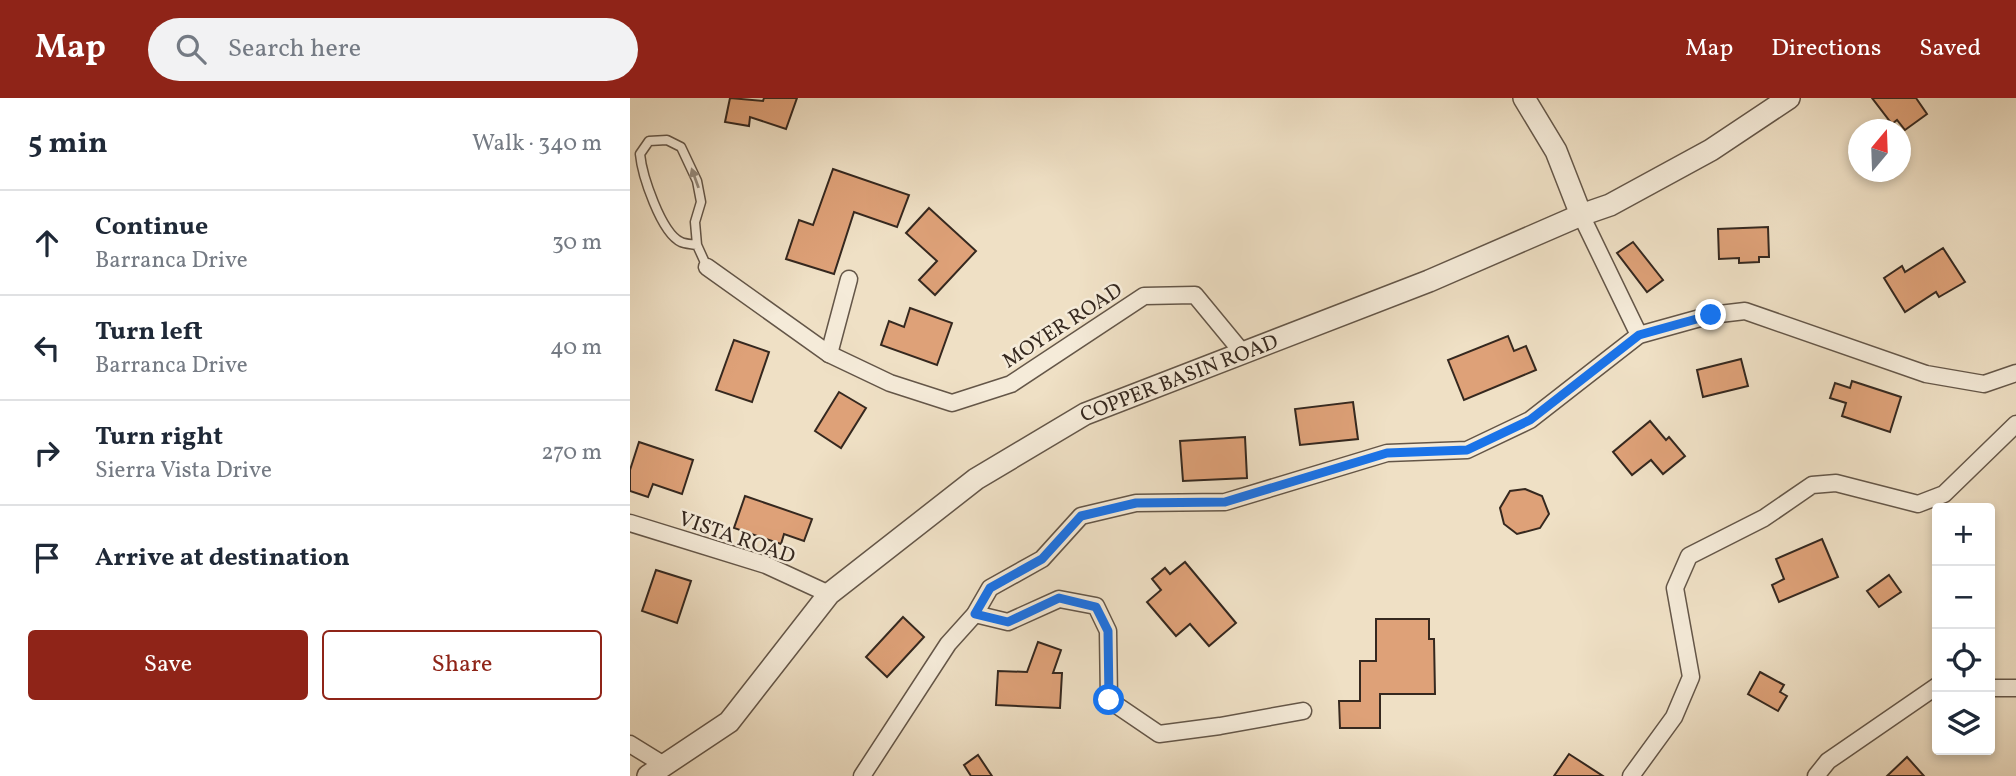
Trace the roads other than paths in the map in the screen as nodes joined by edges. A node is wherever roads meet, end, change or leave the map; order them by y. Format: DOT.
graph roads {
  1 [pos="1524,98"];
  2 [pos="1789,98"];
  3 [pos="1581,215"];
  4 [pos="697,245"];
  5 [pos="707,267"];
  6 [pos="849,279"];
  7 [pos="1639,335"];
  8 [pos="1242,352"];
  9 [pos="829,354"];
  10 [pos="2016,373"];
  11 [pos="2016,424"];
  12 [pos="630,523"];
  13 [pos="829,594"];
  14 [pos="975,614"];
  15 [pos="1995,688"];
  16 [pos="2016,688"];
  17 [pos="1932,689"];
  18 [pos="1303,711"];
  19 [pos="630,744"];
  20 [pos="656,771"];
  21 [pos="863,776"];
  22 [pos="1631,776"];
  23 [pos="1816,776"];
  1 -- 3 [label="street"];
  2 -- 3 [label="street, COPPER BASIN ROAD"];
  3 -- 7 [label="street"];
  3 -- 8 [label="street, COPPER BASIN ROAD"];
  4 -- 4 [label="lane, one-way"];
  4 -- 5 [label="lane"];
  5 -- 9 [label="street, MOYER ROAD"];
  6 -- 9 [label="street"];
  7 -- 10 [label="street"];
  7 -- 14 [label="street"];
  8 -- 9 [label="street, MOYER ROAD"];
  8 -- 13 [label="street, COPPER BASIN ROAD"];
  11 -- 22 [label="street"];
  12 -- 13 [label="street, VISTA ROAD"];
  13 -- 20 [label="street, COPPER BASIN ROAD"];
  14 -- 18 [label="street"];
  14 -- 21 [label="street"];
  15 -- 16 [label="street"];
  17 -- 23 [label="street"];
  19 -- 20 [label="street"];
}
